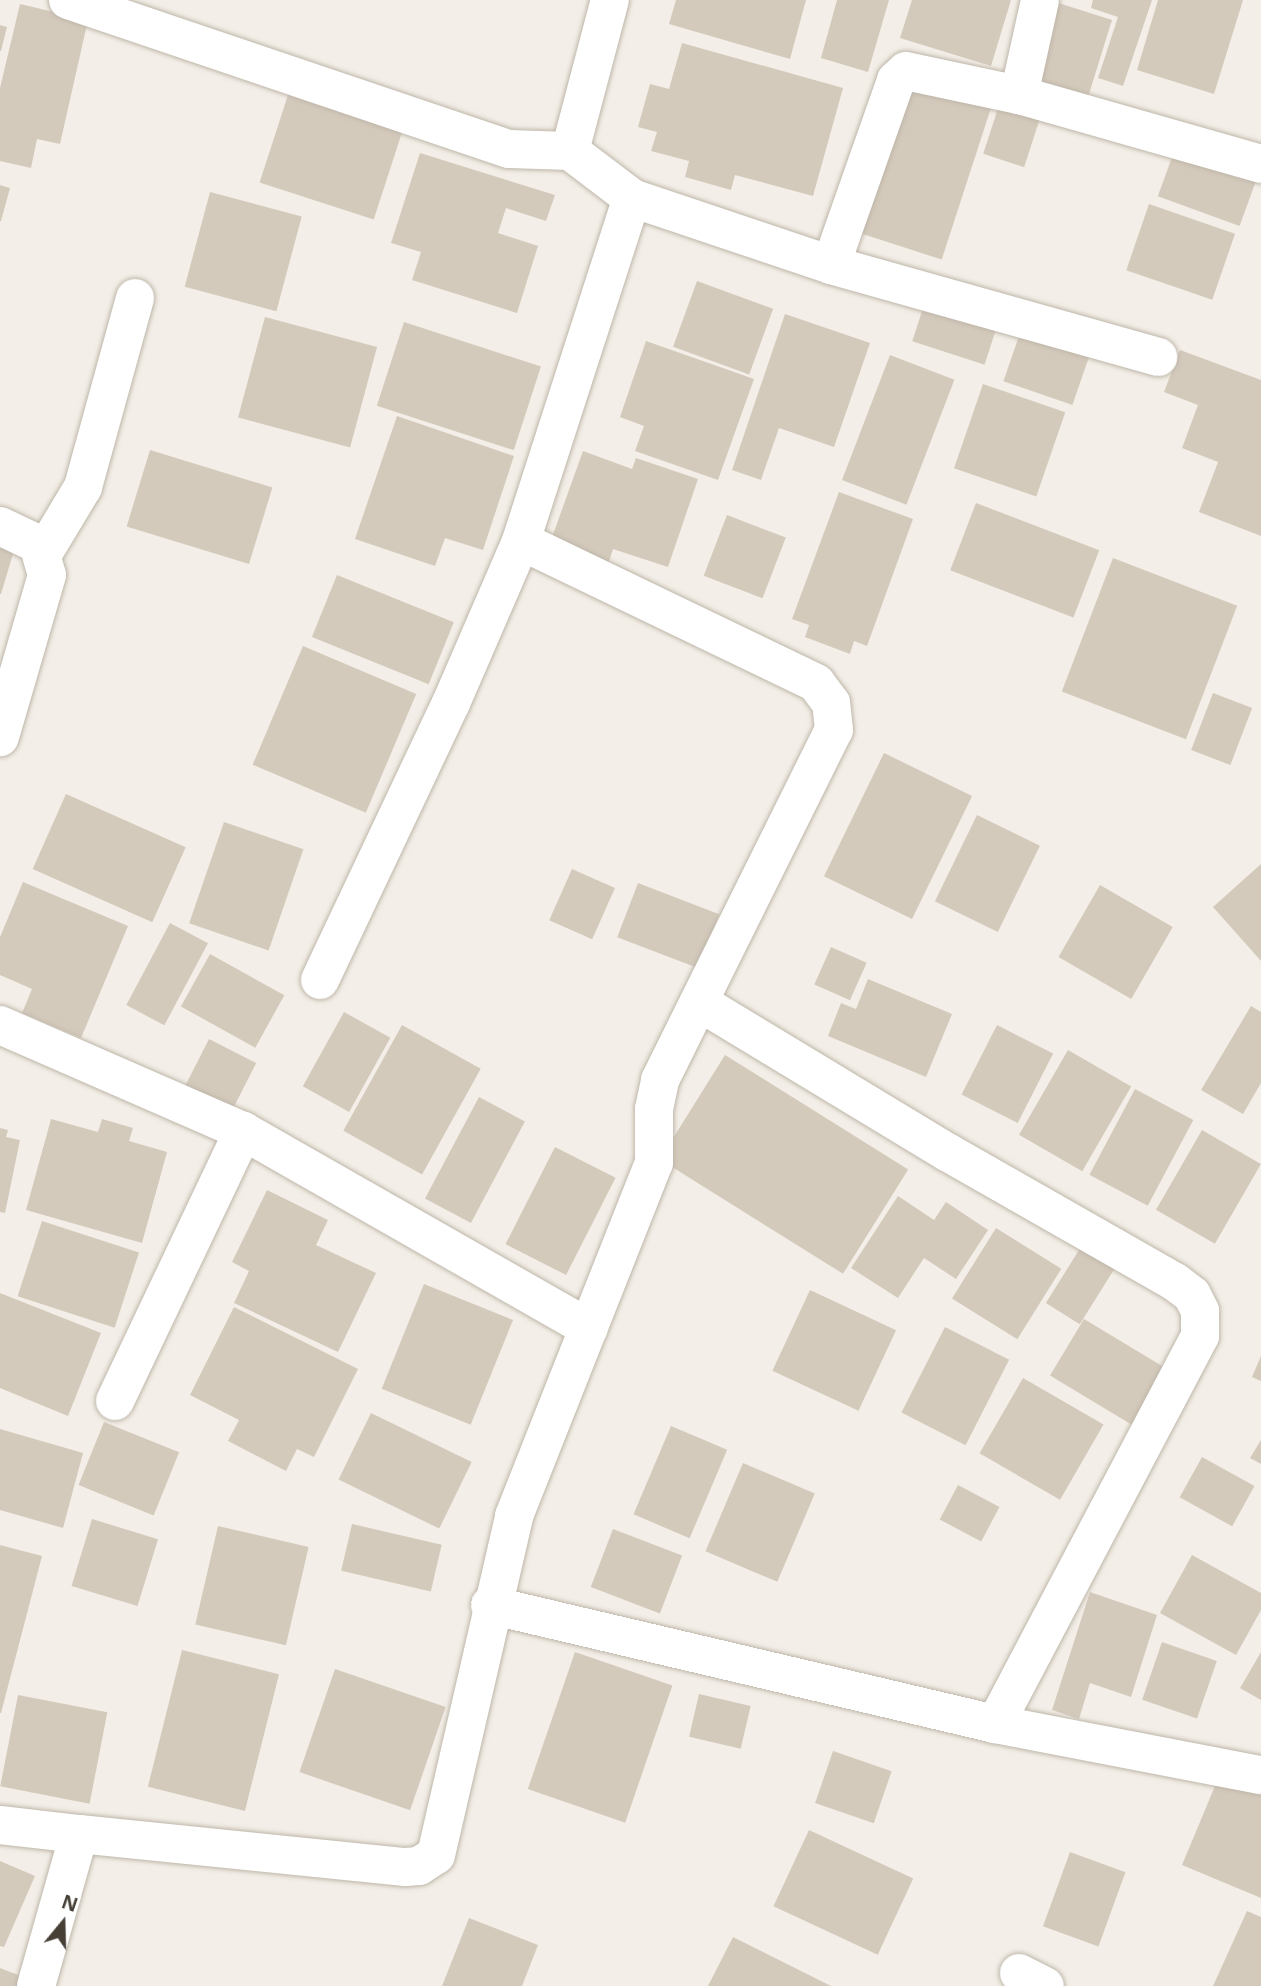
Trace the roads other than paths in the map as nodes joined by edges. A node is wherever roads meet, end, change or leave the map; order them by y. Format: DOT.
graph roads {
  1 [pos="68,0"];
  2 [pos="610,0"];
  3 [pos="1040,0"];
  4 [pos="1019,95"];
  5 [pos="570,151"];
  6 [pos="1261,164"];
  7 [pos="632,198"];
  8 [pos="831,265"];
  9 [pos="135,298"];
  10 [pos="1158,357"];
  11 [pos="0,526"];
  12 [pos="520,541"];
  13 [pos="44,552"];
  14 [pos="0,737"];
  15 [pos="320,980"];
  16 [pos="699,1002"];
  17 [pos="0,1025"];
  18 [pos="243,1131"];
  19 [pos="589,1328"];
  20 [pos="115,1401"];
  21 [pos="490,1605"];
  22 [pos="995,1724"];
  23 [pos="1261,1775"];
  24 [pos="0,1825"];
  25 [pos="79,1834"];
  26 [pos="36,1986"];
  1 -- 5 [label="street"];
  2 -- 5 [label="street"];
  3 -- 4 [label="street"];
  4 -- 6 [label="street"];
  4 -- 8 [label="street"];
  5 -- 7 [label="street"];
  7 -- 8 [label="street"];
  7 -- 12 [label="street"];
  8 -- 10 [label="street"];
  9 -- 13 [label="street"];
  11 -- 13 [label="street"];
  12 -- 15 [label="street"];
  12 -- 16 [label="street"];
  13 -- 14 [label="street"];
  16 -- 19 [label="street"];
  16 -- 22 [label="street"];
  17 -- 18 [label="street"];
  18 -- 19 [label="street"];
  18 -- 20 [label="street"];
  19 -- 21 [label="street"];
  21 -- 22 [label="street"];
  21 -- 25 [label="street"];
  22 -- 23 [label="street"];
  24 -- 25 [label="street"];
  25 -- 26 [label="street"];
}
